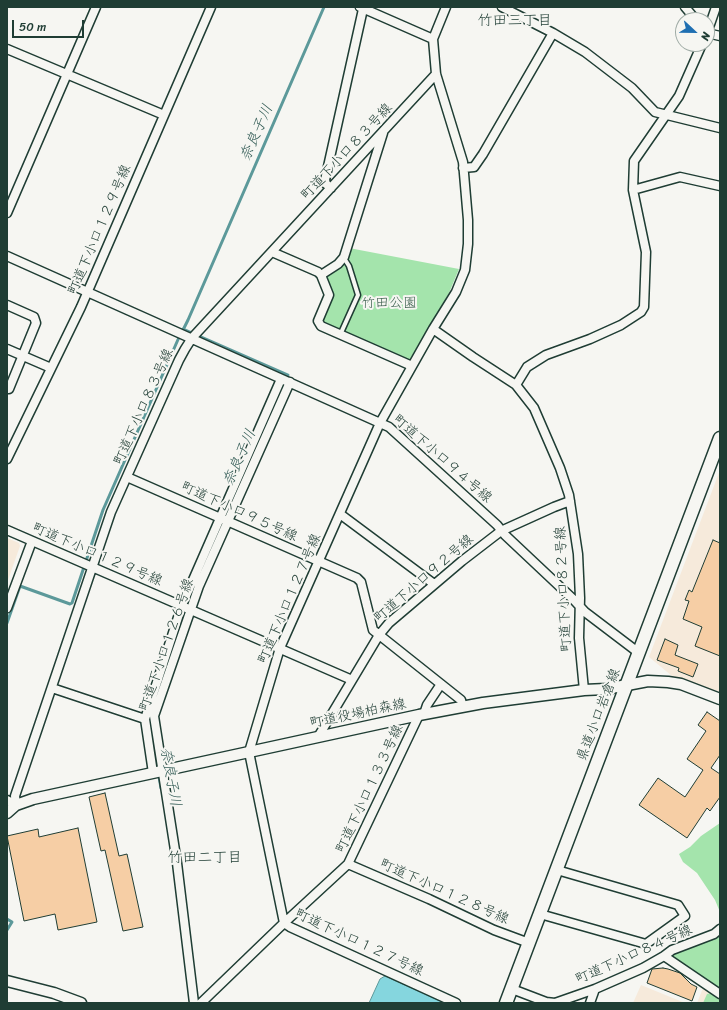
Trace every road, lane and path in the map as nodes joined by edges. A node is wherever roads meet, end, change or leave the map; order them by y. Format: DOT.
graph roads {
  1 [pos="96,7"];
  2 [pos="211,7"];
  3 [pos="446,7"];
  4 [pos="502,7"];
  5 [pos="361,8"];
  6 [pos="553,33"];
  7 [pos="433,39"];
  8 [pos="7,49"];
  9 [pos="698,52"];
  10 [pos="67,74"];
  11 [pos="436,74"];
  12 [pos="665,114"];
  13 [pos="164,116"];
  14 [pos="720,128"];
  15 [pos="384,130"];
  16 [pos="463,168"];
  17 [pos="720,186"];
  18 [pos="331,188"];
  19 [pos="633,190"];
  20 [pos="7,213"];
  21 [pos="272,252"];
  22 [pos="7,256"];
  23 [pos="344,257"];
  24 [pos="321,275"];
  25 [pos="88,292"];
  26 [pos="7,305"];
  27 [pos="433,329"];
  28 [pos="340,335"];
  29 [pos="192,338"];
  30 [pos="7,348"];
  31 [pos="23,356"];
  32 [pos="412,366"];
  33 [pos="51,368"];
  34 [pos="281,379"];
  35 [pos="290,382"];
  36 [pos="516,385"];
  37 [pos="7,389"];
  38 [pos="380,423"];
  39 [pos="720,438"];
  40 [pos="7,459"];
  41 [pos="127,477"];
  42 [pos="570,501"];
  43 [pos="340,514"];
  44 [pos="220,518"];
  45 [pos="228,521"];
  46 [pos="7,530"];
  47 [pos="502,531"];
  48 [pos="32,541"];
  49 [pos="319,561"];
  50 [pos="93,567"];
  51 [pos="434,584"];
  52 [pos="182,605"];
  53 [pos="580,607"];
  54 [pos="7,608"];
  55 [pos="190,609"];
  56 [pos="379,635"];
  57 [pos="280,648"];
  58 [pos="639,653"];
  59 [pos="352,680"];
  60 [pos="441,684"];
  61 [pos="627,685"];
  62 [pos="52,688"];
  63 [pos="584,690"];
  64 [pos="720,698"];
  65 [pos="463,707"];
  66 [pos="422,715"];
  67 [pos="145,719"];
  68 [pos="318,737"];
  69 [pos="249,752"];
  70 [pos="158,772"];
  71 [pos="11,802"];
  72 [pos="7,813"];
  73 [pos="348,864"];
  74 [pos="557,870"];
  75 [pos="540,914"];
  76 [pos="284,923"];
  77 [pos="720,929"];
  78 [pos="529,942"];
  79 [pos="664,956"];
  80 [pos="7,981"];
  81 [pos="512,989"];
  82 [pos="595,989"];
  83 [pos="720,994"];
  84 [pos="81,1003"];
  85 [pos="194,1003"];
  86 [pos="201,1003"];
  87 [pos="456,1003"];
  88 [pos="506,1003"];
  89 [pos="590,1003"];
  1 -- 10 [label="street"];
  2 -- 13 [label="street, 町道下小口１２９号線"];
  3 -- 7 [label="street"];
  4 -- 6 [label="street"];
  5 -- 7 [label="street"];
  5 -- 18 [label="street"];
  6 -- 12 [label="street"];
  6 -- 16 [label="street"];
  7 -- 11 [label="street"];
  8 -- 10 [label="street"];
  9 -- 12 [label="street"];
  10 -- 13 [label="street"];
  10 -- 20 [label="street"];
  11 -- 15 [label="street, 町道下小口８３号線"];
  11 -- 16 [label="street"];
  12 -- 14 [label="street"];
  12 -- 19 [label="street"];
  13 -- 25 [label="street, 町道下小口１２９号線"];
  15 -- 18 [label="street, 町道下小口８３号線"];
  15 -- 23 [label="street"];
  16 -- 27 [label="street"];
  17 -- 19 [label="street"];
  18 -- 21 [label="street, 町道下小口８３号線"];
  19 -- 36 [label="street"];
  21 -- 24 [label="street"];
  21 -- 29 [label="street, 町道下小口８３号線"];
  22 -- 25 [label="street, 町道下小口９４号線"];
  23 -- 24 [label="street"];
  23 -- 28 [label="lane"];
  24 -- 28 [label="street"];
  25 -- 29 [label="street, 町道下小口９４号線"];
  25 -- 33 [label="street, 町道下小口１２９号線"];
  26 -- 31 [label="street"];
  27 -- 32 [label="street, 町道下小口１２７号線"];
  27 -- 36 [label="street, 町道下小口８２号線"];
  28 -- 32 [label="street"];
  29 -- 34 [label="street, 町道下小口９４号線"];
  29 -- 41 [label="street, 町道下小口８３号線"];
  30 -- 31 [label="street"];
  31 -- 33 [label="street"];
  31 -- 37 [label="street"];
  32 -- 38 [label="street, 町道下小口１２７号線"];
  33 -- 40 [label="street, 町道下小口１２９号線"];
  34 -- 35 [label="street, 町道下小口９４号線"];
  34 -- 44 [label="street"];
  35 -- 38 [label="street, 町道下小口９４号線"];
  35 -- 45 [label="street, 町道下小口１２６号線"];
  36 -- 42 [label="street, 町道下小口８２号線"];
  38 -- 43 [label="street, 町道下小口１２７号線"];
  38 -- 47 [label="street, 町道下小口９４号線"];
  39 -- 58 [label="main road, 県道小口岩倉線"];
  41 -- 44 [label="street, 町道下小口９５号線"];
  41 -- 50 [label="street, 町道下小口８３号線"];
  42 -- 47 [label="street, 町道下小口９２号線"];
  42 -- 53 [label="street, 町道下小口８２号線"];
  43 -- 49 [label="street, 町道下小口１２７号線"];
  43 -- 51 [label="street"];
  44 -- 45 [label="street, 町道下小口９５号線"];
  44 -- 52 [label="street"];
  45 -- 49 [label="street, 町道下小口９５号線"];
  45 -- 55 [label="street, 町道下小口１２６号線"];
  46 -- 48 [label="street, 町道下小口１２９号線"];
  47 -- 51 [label="street, 町道下小口９２号線"];
  47 -- 53 [label="street, 町道下小口９４号線"];
  48 -- 50 [label="street, 町道下小口１２９号線"];
  48 -- 54 [label="street"];
  49 -- 56 [label="street, 町道下小口９５号線"];
  49 -- 57 [label="street, 町道下小口１２７号線"];
  50 -- 52 [label="street, 町道下小口１２９号線"];
  50 -- 62 [label="street, 町道下小口８３号線"];
  51 -- 56 [label="street, 町道下小口９２号線"];
  52 -- 55 [label="street, 町道下小口１２９号線"];
  52 -- 67 [label="street"];
  53 -- 58 [label="street, 町道下小口９４号線"];
  53 -- 63 [label="street, 町道下小口８２号線"];
  55 -- 57 [label="street, 町道下小口１２９号線"];
  55 -- 70 [label="street, 町道下小口１２６号線"];
  56 -- 59 [label="street, 町道下小口９２号線"];
  56 -- 60 [label="street, 町道下小口９５号線"];
  57 -- 59 [label="street, 町道下小口１２９号線"];
  57 -- 69 [label="street, 町道下小口１２７号線"];
  58 -- 61 [label="main road, 県道小口岩倉線"];
  59 -- 68 [label="street, 町道下小口９２号線"];
  60 -- 65 [label="street, 町道下小口９５号線"];
  60 -- 66 [label="street, 町道下小口１３３号線"];
  61 -- 63 [label="street, 町道役場柏森線"];
  61 -- 64 [label="street, 町道役場柏森線"];
  61 -- 74 [label="main road, 県道小口岩倉線"];
  62 -- 67 [label="street"];
  62 -- 71 [label="street, 町道下小口８３号線"];
  63 -- 65 [label="street, 町道役場柏森線"];
  65 -- 66 [label="street, 町道役場柏森線"];
  66 -- 68 [label="street, 町道役場柏森線"];
  66 -- 73 [label="street, 町道下小口１３３号線"];
  67 -- 70 [label="street"];
  68 -- 69 [label="street, 町道役場柏森線"];
  69 -- 70 [label="street, 町道役場柏森線"];
  69 -- 76 [label="street, 町道下小口１２７号線"];
  70 -- 71 [label="street, 町道役場柏森線"];
  70 -- 85 [label="street, 町道下小口１２６号線"];
  71 -- 72 [label="street, 町道役場柏森線"];
  73 -- 76 [label="street, 町道下小口１３３号線"];
  73 -- 78 [label="street, 町道下小口１２８号線"];
  74 -- 75 [label="main road, 県道小口岩倉線"];
  74 -- 75 [label="street"];
  75 -- 78 [label="main road, 県道小口岩倉線"];
  76 -- 86 [label="street, 町道下小口１３３号線"];
  76 -- 87 [label="street, 町道下小口１２７号線"];
  77 -- 79 [label="street, 町道下小口８４号線"];
  78 -- 81 [label="main road, 県道小口岩倉線"];
  79 -- 82 [label="street, 町道下小口８４号線"];
  79 -- 83 [label="street"];
  80 -- 84 [label="street"];
  81 -- 82 [label="street, 町道下小口８４号線"];
  81 -- 88 [label="main road, 県道小口岩倉線"];
  82 -- 89 [label="street"];
}
